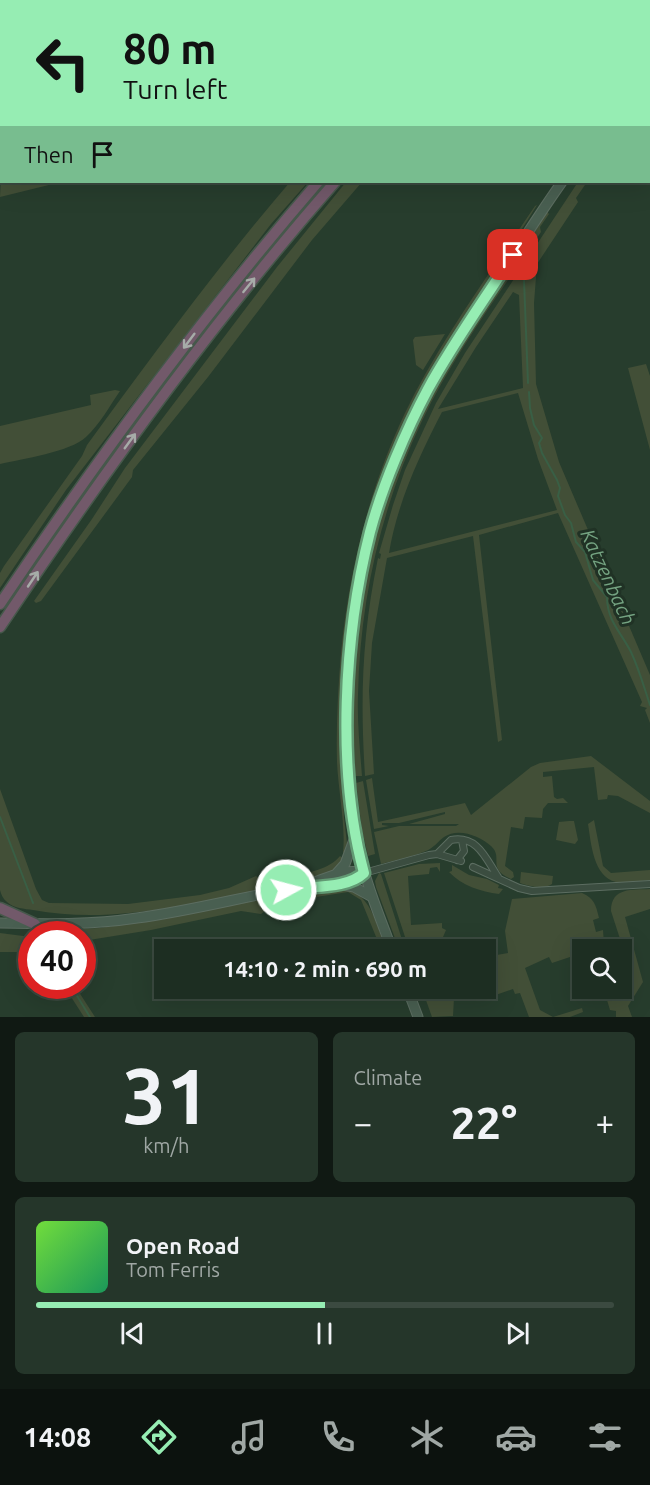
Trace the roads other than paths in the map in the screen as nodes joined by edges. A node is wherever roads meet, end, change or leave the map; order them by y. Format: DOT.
graph roads {
  1 [pos="317,183"];
  2 [pos="334,183"];
  3 [pos="561,183"];
  4 [pos="0,604"];
  5 [pos="0,627"];
  6 [pos="356,835"];
  7 [pos="462,840"];
  8 [pos="437,854"];
  9 [pos="473,867"];
  10 [pos="364,873"];
  11 [pos="336,874"];
  12 [pos="498,878"];
  13 [pos="650,884"];
  14 [pos="338,885"];
  15 [pos="305,886"];
  16 [pos="372,897"];
  17 [pos="0,908"];
  18 [pos="28,921"];
  19 [pos="0,922"];
  20 [pos="96,922"];
  21 [pos="18,923"];
  22 [pos="389,939"];
  23 [pos="411,999"];
  24 [pos="418,1017"];
  1 -- 4 [label="highway, one-way"];
  5 -- 2 [label="highway, one-way"];
  3 -- 6 [label="main road"];
  6 -- 10 [label="main road"];
  6 -- 11 [label="main road"];
  7 -- 8 [label="street"];
  7 -- 8 [label="street"];
  7 -- 12 [label="street"];
  8 -- 10 [label="street"];
  9 -- 12 [label="street"];
  10 -- 11 [label="main road"];
  10 -- 14 [label="main road"];
  10 -- 16 [label="main road"];
  11 -- 15 [label="main road"];
  12 -- 13 [label="street"];
  14 -- 15 [label="main road"];
  14 -- 16 [label="main road"];
  15 -- 20 [label="main road"];
  16 -- 22 [label="main road"];
  17 -- 18 [label="highway"];
  19 -- 21 [label="main road"];
  23 -- 24 [label="main road"];
}
